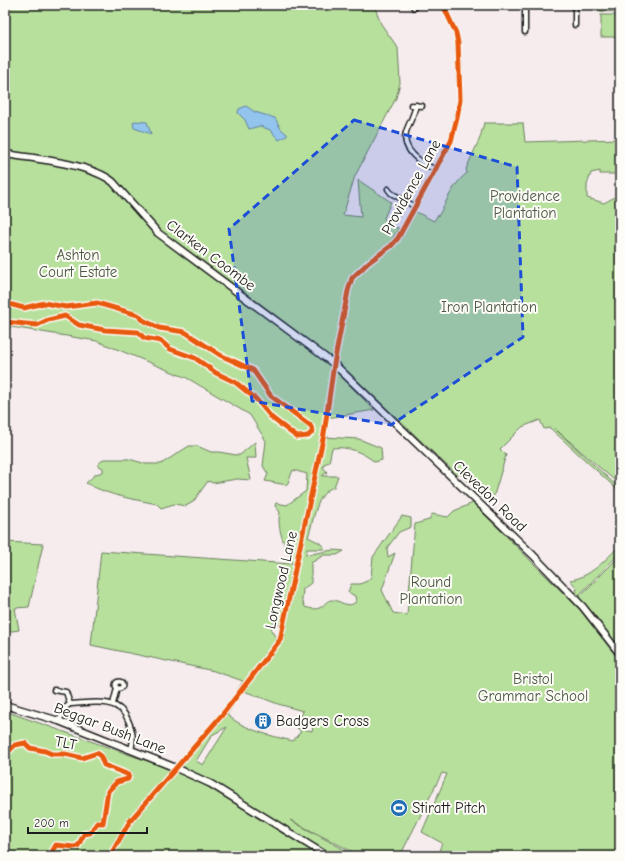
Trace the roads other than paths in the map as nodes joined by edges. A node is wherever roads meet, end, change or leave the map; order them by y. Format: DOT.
graph roads {
  1 [pos="443,5"];
  2 [pos="525,5"];
  3 [pos="575,5"];
  4 [pos="575,26"];
  5 [pos="525,32"];
  6 [pos="411,105"];
  7 [pos="416,105"];
  8 [pos="422,106"];
  9 [pos="5,154"];
  10 [pos="434,169"];
  11 [pos="388,189"];
  12 [pos="414,206"];
  13 [pos="334,364"];
  14 [pos="620,654"];
  15 [pos="117,688"];
  16 [pos="54,690"];
  17 [pos="70,704"];
  18 [pos="113,704"];
  19 [pos="5,705"];
  20 [pos="59,721"];
  21 [pos="131,750"];
  22 [pos="176,768"];
  23 [pos="110,856"];
  24 [pos="327,856"];
  1 -- 10 [label="street, Providence Lane"];
  2 -- 5 [label="street"];
  3 -- 4 [label="street"];
  6 -- 7 [label="street"];
  7 -- 8 [label="street"];
  7 -- 10 [label="street"];
  9 -- 13 [label="main road, Clarken Coombe"];
  10 -- 12 [label="street, Providence Lane"];
  11 -- 12 [label="street"];
  12 -- 13 [label="street, Providence Lane"];
  13 -- 14 [label="main road, Clevedon Road"];
  13 -- 22 [label="street, Longwood Lane"];
  15 -- 18 [label="street"];
  16 -- 17 [label="street"];
  17 -- 18 [label="street"];
  17 -- 20 [label="street"];
  18 -- 21 [label="street"];
  19 -- 20 [label="main road, Beggar Bush Lane"];
  20 -- 21 [label="main road, Beggar Bush Lane"];
  21 -- 22 [label="main road, Beggar Bush Lane"];
  22 -- 23 [label="street, Longwood Lane"];
  22 -- 24 [label="main road, Beggar Bush Lane"];
}
